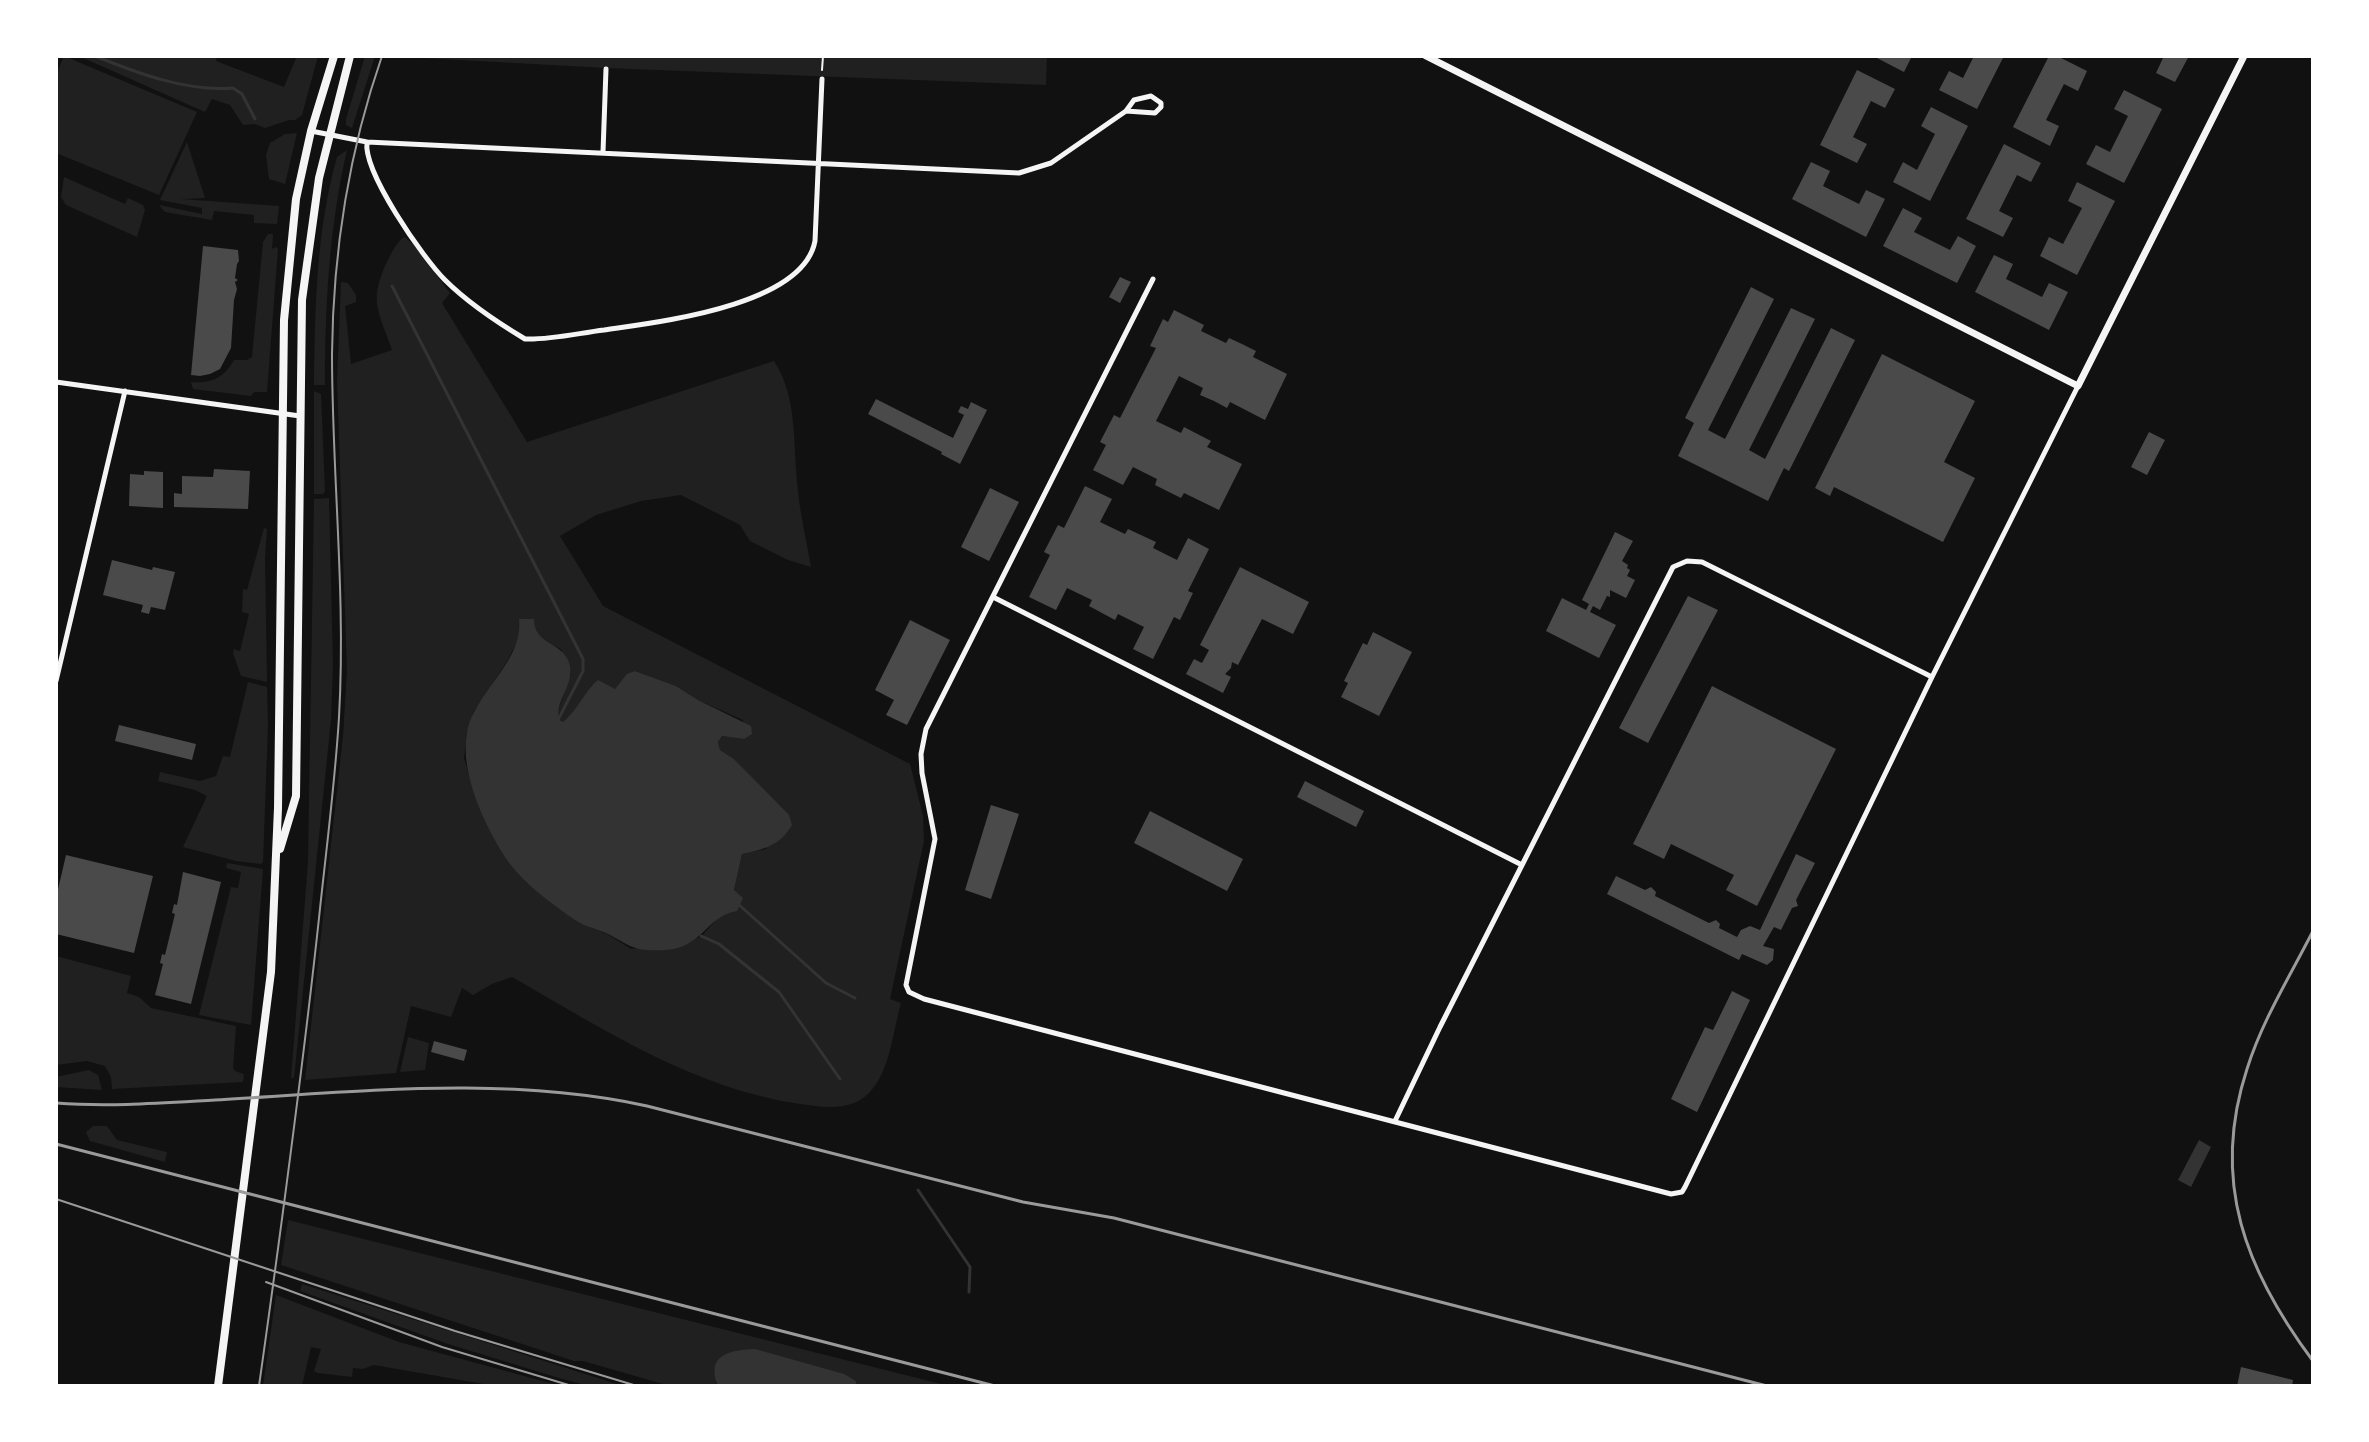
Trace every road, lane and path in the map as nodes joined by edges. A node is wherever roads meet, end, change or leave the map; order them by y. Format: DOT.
graph roads {
  1 [pos="334,56"];
  2 [pos="350,56"];
  3 [pos="823,56"];
  4 [pos="1426,56"];
  5 [pos="2244,56"];
  6 [pos="606,69"];
  7 [pos="822,79"];
  8 [pos="1126,111"];
  9 [pos="311,131"];
  10 [pos="328,134"];
  11 [pos="367,142"];
  12 [pos="603,152"];
  13 [pos="818,164"];
  14 [pos="1153,279"];
  15 [pos="56,382"];
  16 [pos="2078,386"];
  17 [pos="125,391"];
  18 [pos="282,414"];
  19 [pos="300,416"];
  20 [pos="993,597"];
  21 [pos="1932,677"];
  22 [pos="56,681"];
  23 [pos="276,861"];
  24 [pos="1522,865"];
  25 [pos="1395,1121"];
  26 [pos="218,1386"];
  1 -- 9 [label="main road"];
  2 -- 10 [label="main road"];
  3 -- 7 [label="path"];
  4 -- 16 [label="street"];
  5 -- 16 [label="street"];
  6 -- 12 [label="street"];
  7 -- 13 [label="street"];
  8 -- 8 [label="street"];
  8 -- 13 [label="street"];
  9 -- 10 [label="street"];
  9 -- 18 [label="main road"];
  10 -- 11 [label="street"];
  10 -- 19 [label="main road"];
  11 -- 12 [label="street"];
  11 -- 13 [label="street"];
  12 -- 13 [label="street"];
  14 -- 20 [label="street"];
  15 -- 17 [label="street"];
  16 -- 21 [label="street"];
  17 -- 18 [label="street"];
  17 -- 22 [label="street"];
  18 -- 19 [label="street"];
  18 -- 23 [label="main road"];
  19 -- 23 [label="main road"];
  20 -- 24 [label="street"];
  20 -- 25 [label="street"];
  21 -- 24 [label="street"];
  21 -- 25 [label="street"];
  23 -- 26 [label="main road"];
  24 -- 25 [label="street"];
}
